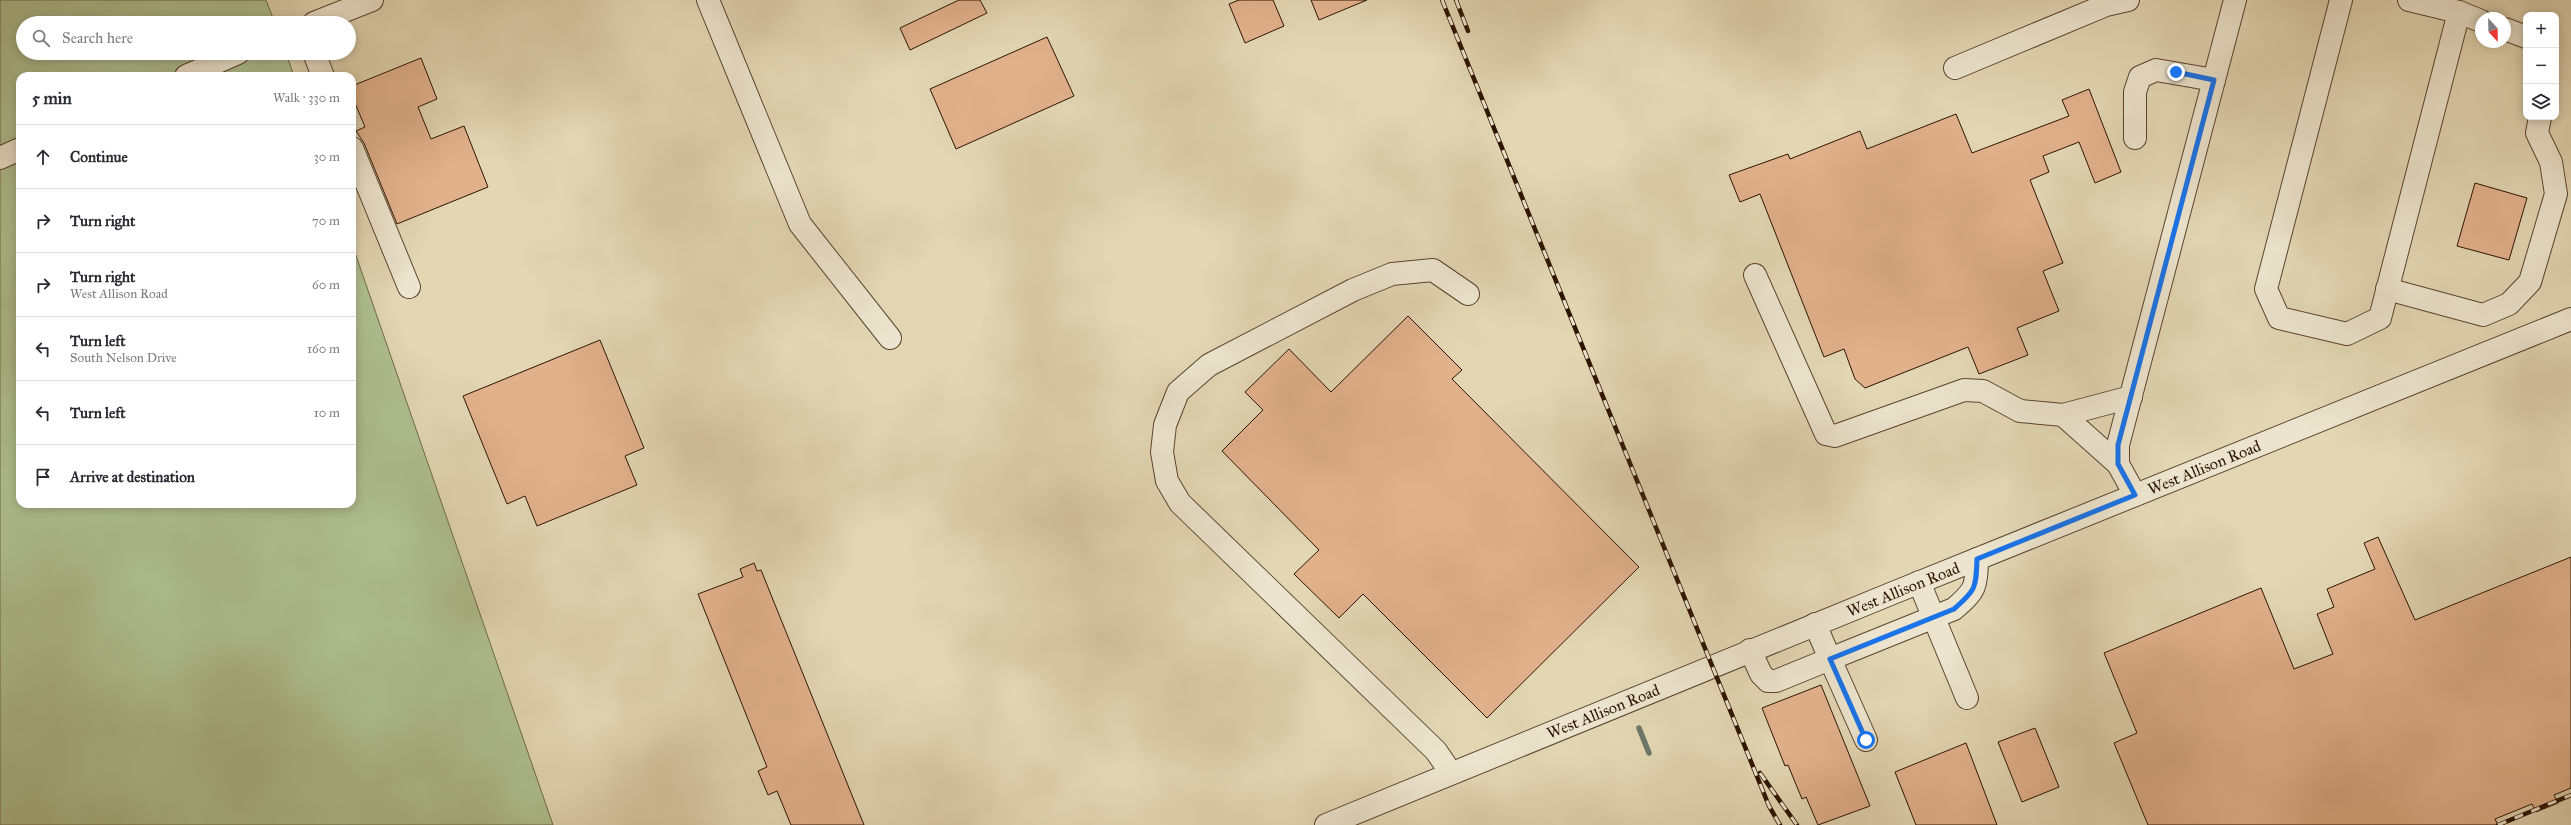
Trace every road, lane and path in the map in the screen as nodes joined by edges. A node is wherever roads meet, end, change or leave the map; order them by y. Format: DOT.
graph roads {
  1 [pos="372,0"];
  2 [pos="708,0"];
  3 [pos="2128,0"];
  4 [pos="2235,0"];
  5 [pos="2341,0"];
  6 [pos="2409,0"];
  7 [pos="2459,12"];
  8 [pos="332,16"];
  9 [pos="2475,18"];
  10 [pos="2511,31"];
  11 [pos="2523,36"];
  12 [pos="222,60"];
  13 [pos="317,60"];
  14 [pos="1955,68"];
  15 [pos="195,72"];
  16 [pos="321,72"];
  17 [pos="2214,80"];
  18 [pos="2539,120"];
  19 [pos="2135,138"];
  20 [pos="16,151"];
  21 [pos="0,158"];
  22 [pos="356,158"];
  23 [pos="1755,274"];
  24 [pos="409,287"];
  25 [pos="2387,289"];
  26 [pos="1468,294"];
  27 [pos="2571,319"];
  28 [pos="890,338"];
  29 [pos="2131,397"];
  30 [pos="2063,416"];
  31 [pos="2118,464"];
  32 [pos="2135,495"];
  33 [pos="1977,559"];
  34 [pos="1920,582"];
  35 [pos="1934,617"];
  36 [pos="1815,624"];
  37 [pos="1750,650"];
  38 [pos="1830,659"];
  39 [pos="1966,698"];
  40 [pos="1866,740"];
  41 [pos="1451,773"];
  42 [pos="1326,825"];
  1 -- 8 [label="street"];
  2 -- 28 [label="street"];
  3 -- 14 [label="street"];
  4 -- 17 [label="street"];
  5 -- 25 [label="street"];
  6 -- 7 [label="street"];
  7 -- 9 [label="street"];
  7 -- 25 [label="street"];
  10 -- 11 [label="street"];
  12 -- 15 [label="street"];
  13 -- 16 [label="street"];
  17 -- 19 [label="street"];
  17 -- 29 [label="street"];
  18 -- 25 [label="street"];
  20 -- 21 [label="street"];
  22 -- 24 [label="street"];
  23 -- 30 [label="street"];
  26 -- 41 [label="street"];
  27 -- 32 [label="street, West Allison Road"];
  29 -- 30 [label="street"];
  29 -- 31 [label="street"];
  30 -- 31 [label="street"];
  31 -- 32 [label="street"];
  32 -- 33 [label="street, West Allison Road"];
  33 -- 34 [label="street, West Allison Road"];
  33 -- 35 [label="street"];
  34 -- 35 [label="street"];
  34 -- 36 [label="street, West Allison Road"];
  35 -- 38 [label="street"];
  35 -- 39 [label="street"];
  36 -- 37 [label="street, West Allison Road"];
  36 -- 38 [label="street"];
  37 -- 38 [label="street"];
  37 -- 41 [label="street, West Allison Road"];
  38 -- 40 [label="street"];
  41 -- 42 [label="street, West Allison Road"];
}
